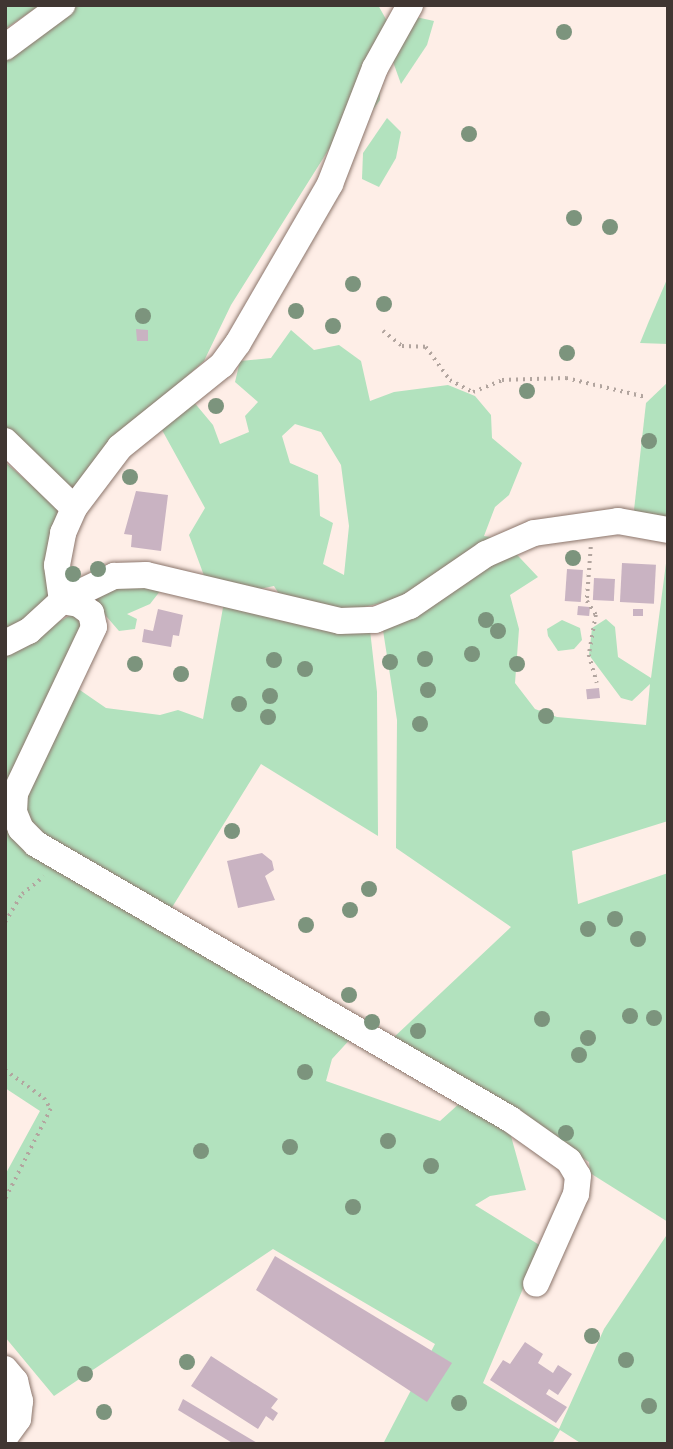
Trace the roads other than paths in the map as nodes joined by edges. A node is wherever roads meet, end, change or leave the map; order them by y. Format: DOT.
graph roads {
  1 [pos="62,5"];
  2 [pos="401,10"];
  3 [pos="5,47"];
  4 [pos="5,441"];
  5 [pos="74,508"];
  6 [pos="668,530"];
  7 [pos="62,601"];
  8 [pos="5,643"];
  9 [pos="536,1284"];
  10 [pos="5,1369"];
  11 [pos="5,1437"];
  1 -- 3 [label="street"];
  2 -- 5 [label="street"];
  4 -- 5 [label="street"];
  5 -- 7 [label="street"];
  6 -- 7 [label="street"];
  7 -- 8 [label="street"];
  7 -- 9 [label="street"];
  10 -- 11 [label="street"];
}
